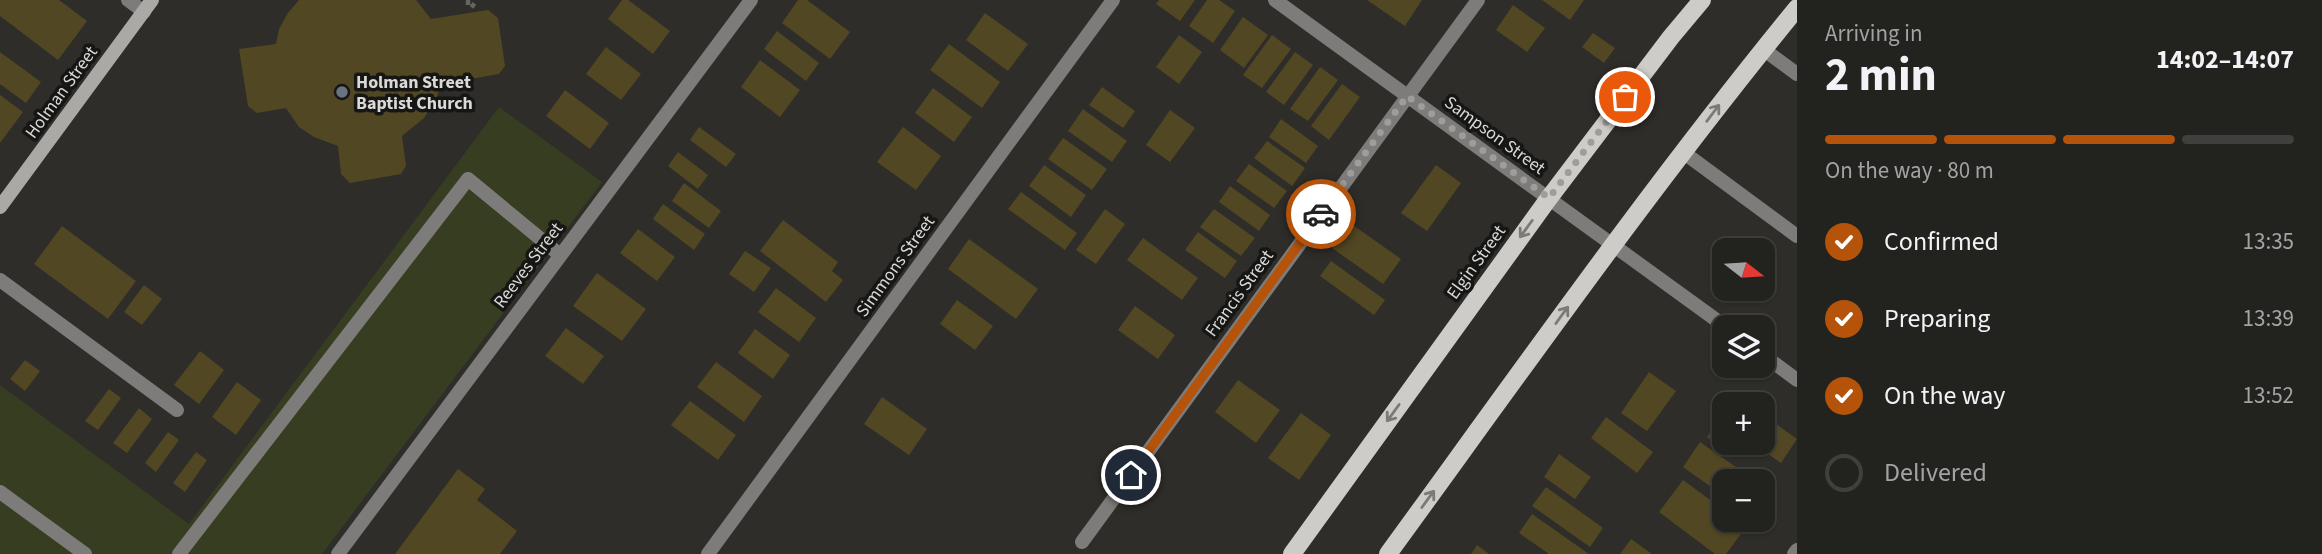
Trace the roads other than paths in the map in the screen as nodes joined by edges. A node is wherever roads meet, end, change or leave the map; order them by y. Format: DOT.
graph roads {
  1 [pos="128,0"];
  2 [pos="751,0"];
  3 [pos="1112,0"];
  4 [pos="1275,0"];
  5 [pos="1478,0"];
  6 [pos="1702,0"];
  7 [pos="148,6"];
  8 [pos="1797,8"];
  9 [pos="1763,49"];
  10 [pos="1797,74"];
  11 [pos="1407,96"];
  12 [pos="1683,152"];
  13 [pos="1549,198"];
  14 [pos="0,207"];
  15 [pos="1797,236"];
  16 [pos="1613,244"];
  17 [pos="560,255"];
  18 [pos="0,280"];
  19 [pos="1712,317"];
  20 [pos="1775,364"];
  21 [pos="1797,380"];
  22 [pos="177,411"];
  23 [pos="0,492"];
  24 [pos="1082,542"];
  25 [pos="85,554"];
  26 [pos="179,554"];
  27 [pos="338,554"];
  28 [pos="708,554"];
  29 [pos="1292,554"];
  30 [pos="1388,554"];
  1 -- 7 [label="street"];
  2 -- 17 [label="street, Reeves Street"];
  3 -- 28 [label="street, Simmons Street"];
  4 -- 11 [label="street, Sampson Street"];
  5 -- 11 [label="street, Francis Street"];
  6 -- 13 [label="main road, Elgin Street"];
  7 -- 14 [label="street, Holman Street"];
  8 -- 9 [label="main road"];
  9 -- 10 [label="street"];
  12 -- 9 [label="main road, one-way"];
  11 -- 13 [label="street, Sampson Street"];
  11 -- 24 [label="street, Francis Street"];
  12 -- 15 [label="street"];
  12 -- 16 [label="main road"];
  13 -- 16 [label="street, Sampson Street"];
  13 -- 29 [label="main road, Elgin Street, one-way"];
  16 -- 19 [label="street, Sampson Street"];
  30 -- 16 [label="main road, one-way"];
  17 -- 26 [label="street"];
  17 -- 27 [label="street, Reeves Street"];
  18 -- 22 [label="street"];
  20 -- 21 [label="street"];
  23 -- 25 [label="street"];
}
